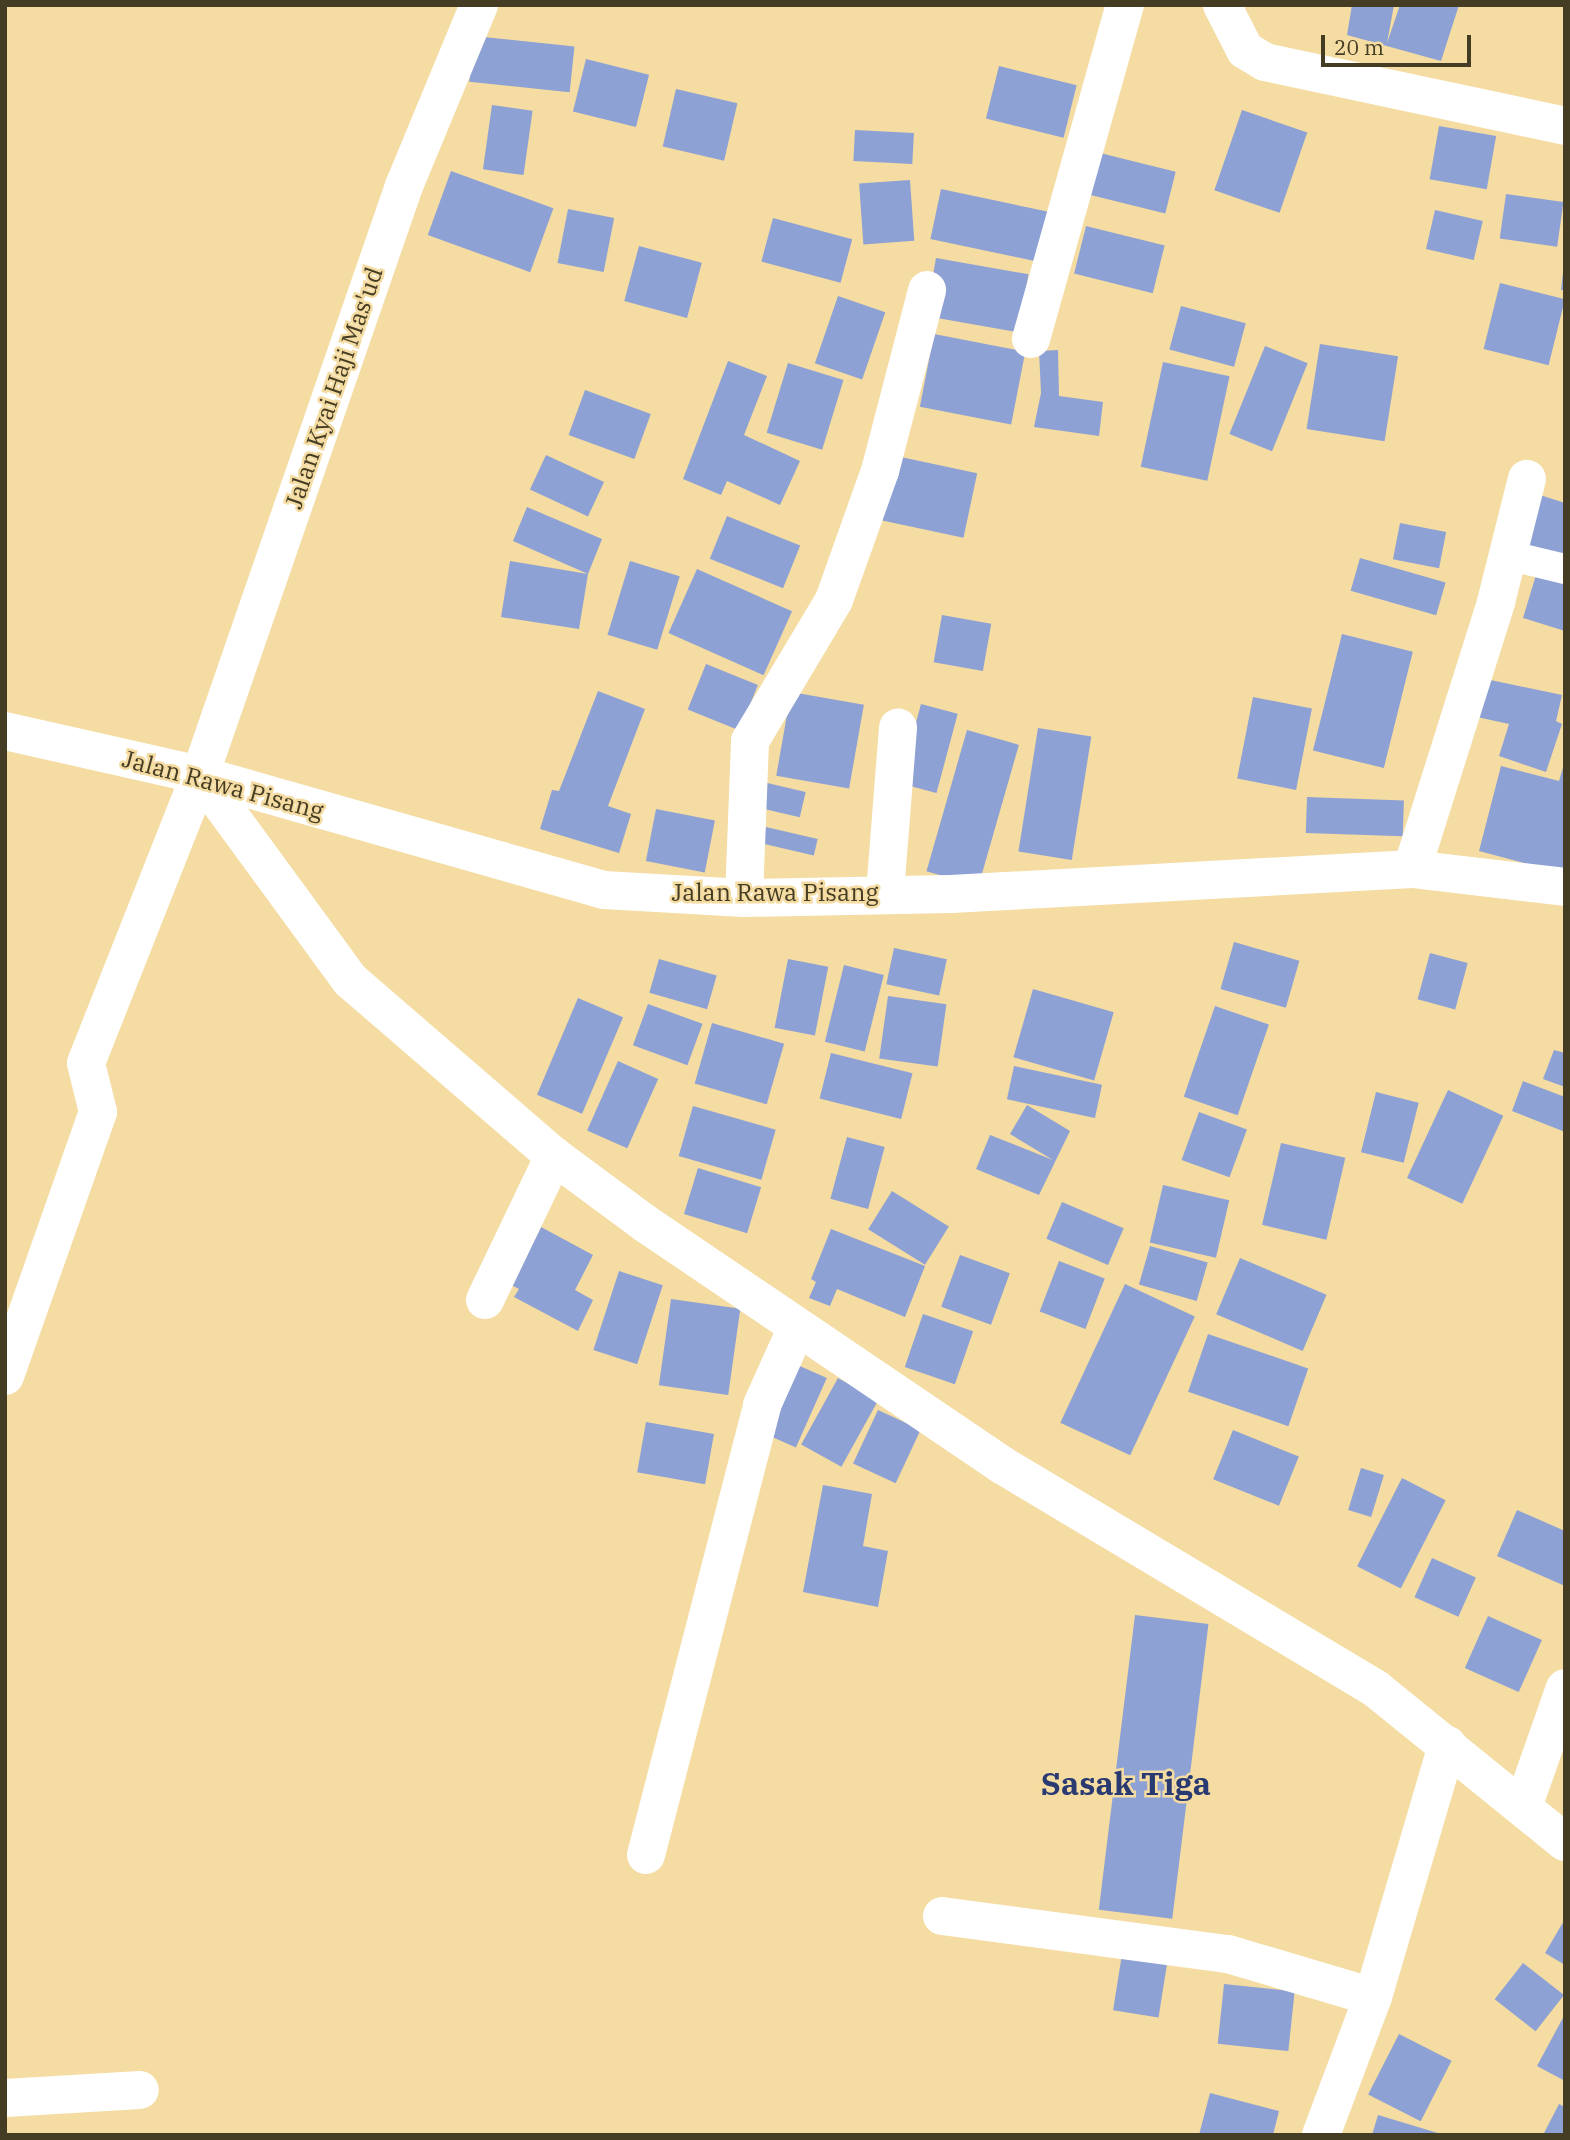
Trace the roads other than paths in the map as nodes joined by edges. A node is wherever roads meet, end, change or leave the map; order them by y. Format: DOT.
graph roads {
  1 [pos="479,5"];
  2 [pos="1125,5"];
  3 [pos="1222,5"];
  4 [pos="1565,126"];
  5 [pos="927,290"];
  6 [pos="1031,339"];
  7 [pos="1527,479"];
  8 [pos="1507,555"];
  9 [pos="1565,569"];
  10 [pos="898,728"];
  11 [pos="5,731"];
  12 [pos="200,775"];
  13 [pos="1412,869"];
  14 [pos="1565,887"];
  15 [pos="885,893"];
  16 [pos="744,898"];
  17 [pos="554,1156"];
  18 [pos="485,1300"];
  19 [pos="16,1313"];
  20 [pos="797,1327"];
  21 [pos="5,1376"];
  22 [pos="1565,1688"];
  23 [pos="1447,1745"];
  24 [pos="1523,1807"];
  25 [pos="1565,1842"];
  26 [pos="646,1855"];
  27 [pos="943,1916"];
  28 [pos="1373,1997"];
  29 [pos="140,2090"];
  30 [pos="5,2098"];
  31 [pos="1321,2135"];
  1 -- 12 [label="street, Jalan Kyai Haji Mas'ud"];
  2 -- 6 [label="street"];
  3 -- 4 [label="street"];
  5 -- 16 [label="street"];
  7 -- 8 [label="street"];
  8 -- 9 [label="lane"];
  8 -- 13 [label="street"];
  10 -- 15 [label="street"];
  11 -- 12 [label="street, Jalan Rawa Pisang"];
  12 -- 16 [label="street, Jalan Rawa Pisang"];
  12 -- 17 [label="street"];
  12 -- 19 [label="street, Jalan Kyai Haji Mas'ud"];
  13 -- 14 [label="street, Jalan Rawa Pisang"];
  13 -- 15 [label="street, Jalan Rawa Pisang"];
  15 -- 16 [label="street, Jalan Rawa Pisang"];
  17 -- 18 [label="street"];
  17 -- 20 [label="street"];
  19 -- 21 [label="street, Jalan Kyai Haji Mas'ud"];
  20 -- 23 [label="street"];
  20 -- 26 [label="street"];
  22 -- 24 [label="street"];
  23 -- 24 [label="street"];
  23 -- 28 [label="street"];
  24 -- 25 [label="street"];
  27 -- 28 [label="street"];
  28 -- 31 [label="street"];
  29 -- 30 [label="street"];
}
